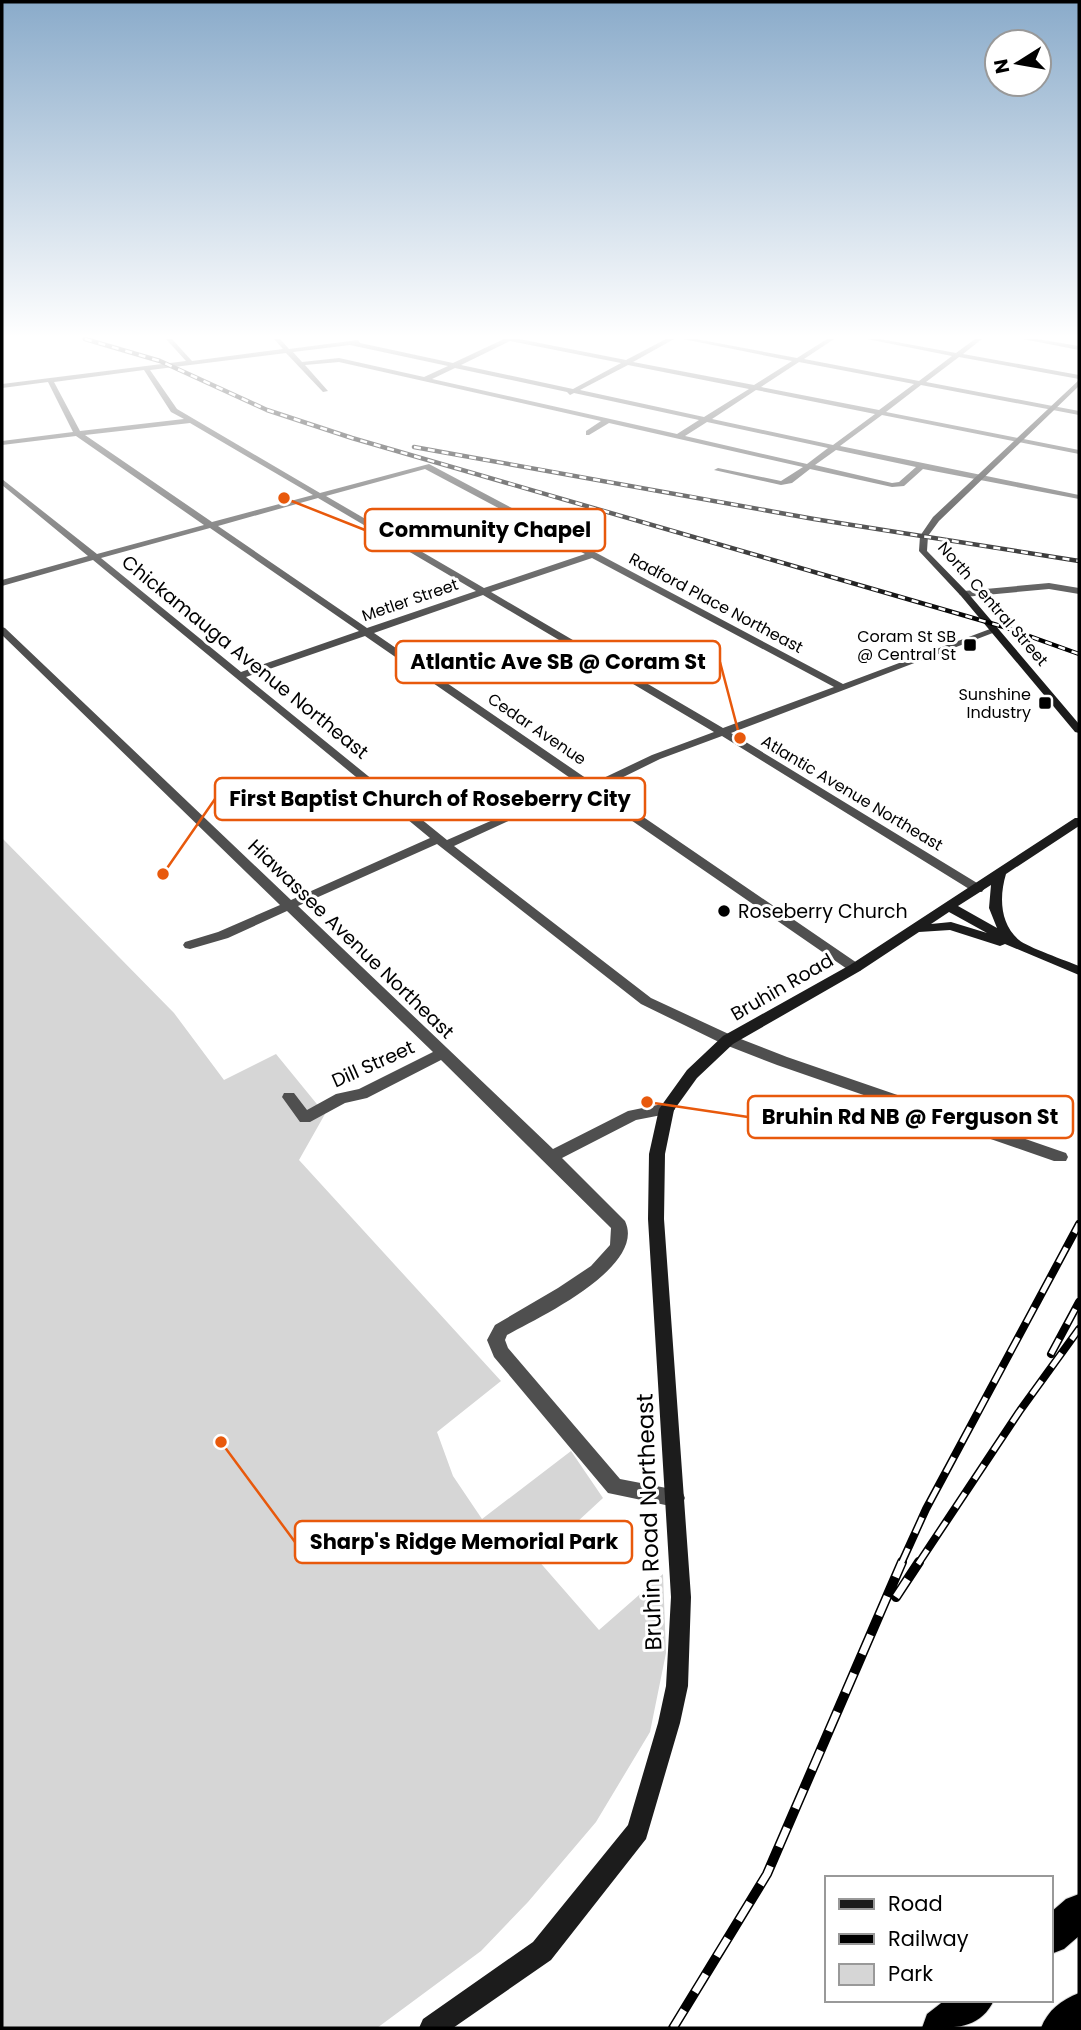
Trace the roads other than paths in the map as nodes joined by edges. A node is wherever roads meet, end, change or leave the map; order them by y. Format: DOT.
graph roads {
  1 [pos="78,434"];
  2 [pos="218,434"];
  3 [pos="664,434"];
  4 [pos="683,434"];
  5 [pos="768,434"];
  6 [pos="853,434"];
  7 [pos="985,434"];
  8 [pos="1025,434"];
  9 [pos="678,437"];
  10 [pos="1018,440"];
  11 [pos="2,443"];
  12 [pos="834,448"];
  13 [pos="1079,452"];
  14 [pos="922,466"];
  15 [pos="810,467"];
  16 [pos="718,470"];
  17 [pos="978,477"];
  18 [pos="2,481"];
  19 [pos="321,494"];
  20 [pos="1079,497"];
  21 [pos="211,525"];
  22 [pos="592,555"];
  23 [pos="93,558"];
  24 [pos="2,583"];
  25 [pos="484,592"];
  26 [pos="1079,592"];
  27 [pos="964,594"];
  28 [pos="2,630"];
  29 [pos="993,631"];
  30 [pos="367,632"];
  31 [pos="239,676"];
  32 [pos="843,688"];
  33 [pos="1079,730"];
  34 [pos="724,733"];
  35 [pos="597,789"];
  36 [pos="1079,821"];
  37 [pos="442,842"];
  38 [pos="1000,874"];
  39 [pos="978,889"];
  40 [pos="288,906"];
  41 [pos="950,907"];
  42 [pos="914,931"];
  43 [pos="190,945"];
  44 [pos="1021,946"];
  45 [pos="855,968"];
  46 [pos="1079,971"];
  47 [pos="728,1040"];
  48 [pos="443,1054"];
  49 [pos="289,1097"];
  50 [pos="665,1119"];
  51 [pos="551,1157"];
  52 [pos="1060,1157"];
  53 [pos="676,1498"];
  54 [pos="1079,1912"];
  55 [pos="1053,1934"];
  56 [pos="973,2002"];
  57 [pos="1079,2012"];
  58 [pos="432,2028"];
  59 [pos="941,2028"];
  60 [pos="1060,2028"];
  1 -- 11 [label="street"];
  1 -- 21 [label="street, Cedar Avenue"];
  2 -- 19 [label="street, Atlantic Avenue Northeast"];
  3 -- 9 [label="street"];
  4 -- 9 [label="street"];
  5 -- 12 [label="street"];
  6 -- 12 [label="street"];
  7 -- 10 [label="street"];
  8 -- 10 [label="main road, North Central Street"];
  9 -- 15 [label="street"];
  10 -- 13 [label="street"];
  10 -- 17 [label="main road, North Central Street"];
  12 -- 14 [label="street"];
  12 -- 15 [label="street"];
  14 -- 15 [label="street"];
  14 -- 17 [label="street"];
  15 -- 16 [label="street"];
  17 -- 20 [label="street"];
  17 -- 27 [label="main road, North Central Street"];
  18 -- 23 [label="street, Chickamauga Avenue Northeast"];
  19 -- 21 [label="street"];
  19 -- 22 [label="street, Radford Place Northeast"];
  19 -- 25 [label="street, Atlantic Avenue Northeast"];
  21 -- 23 [label="street"];
  21 -- 30 [label="street, Cedar Avenue"];
  22 -- 25 [label="street, Metler Street"];
  22 -- 32 [label="street, Radford Place Northeast"];
  23 -- 24 [label="street"];
  23 -- 31 [label="street, Chickamauga Avenue Northeast"];
  25 -- 30 [label="street, Metler Street"];
  25 -- 34 [label="street, Atlantic Avenue Northeast"];
  26 -- 27 [label="street"];
  27 -- 29 [label="main road, North Central Street"];
  28 -- 40 [label="street, Hiawassee Avenue Northeast"];
  29 -- 32 [label="street"];
  29 -- 33 [label="main road, North Central Street"];
  30 -- 31 [label="street, Metler Street"];
  30 -- 35 [label="street, Cedar Avenue"];
  31 -- 37 [label="street, Chickamauga Avenue Northeast"];
  32 -- 34 [label="street"];
  34 -- 35 [label="street"];
  34 -- 39 [label="street, Atlantic Avenue Northeast"];
  35 -- 37 [label="street"];
  35 -- 45 [label="street, Cedar Avenue"];
  36 -- 38 [label="main road"];
  37 -- 40 [label="street"];
  37 -- 47 [label="street, Chickamauga Avenue Northeast"];
  38 -- 39 [label="main road"];
  38 -- 44 [label="main road"];
  39 -- 41 [label="main road"];
  40 -- 43 [label="street"];
  40 -- 48 [label="street, Hiawassee Avenue Northeast"];
  41 -- 42 [label="main road, Bruhin Road"];
  41 -- 44 [label="main road"];
  42 -- 44 [label="main road"];
  42 -- 45 [label="main road, Bruhin Road"];
  44 -- 46 [label="main road"];
  45 -- 47 [label="main road, Bruhin Road"];
  47 -- 50 [label="main road, Bruhin Road"];
  47 -- 52 [label="street, Chickamauga Avenue Northeast"];
  48 -- 49 [label="street, Dill Street"];
  48 -- 51 [label="street, Hiawassee Avenue Northeast"];
  50 -- 51 [label="street"];
  50 -- 53 [label="main road, Bruhin Road Northeast"];
  51 -- 53 [label="street, Hiawassee Avenue Northeast"];
  53 -- 58 [label="main road, Bruhin Road Northeast"];
  54 -- 55 [label="highway"];
  56 -- 59 [label="highway"];
  57 -- 60 [label="highway"];
}
